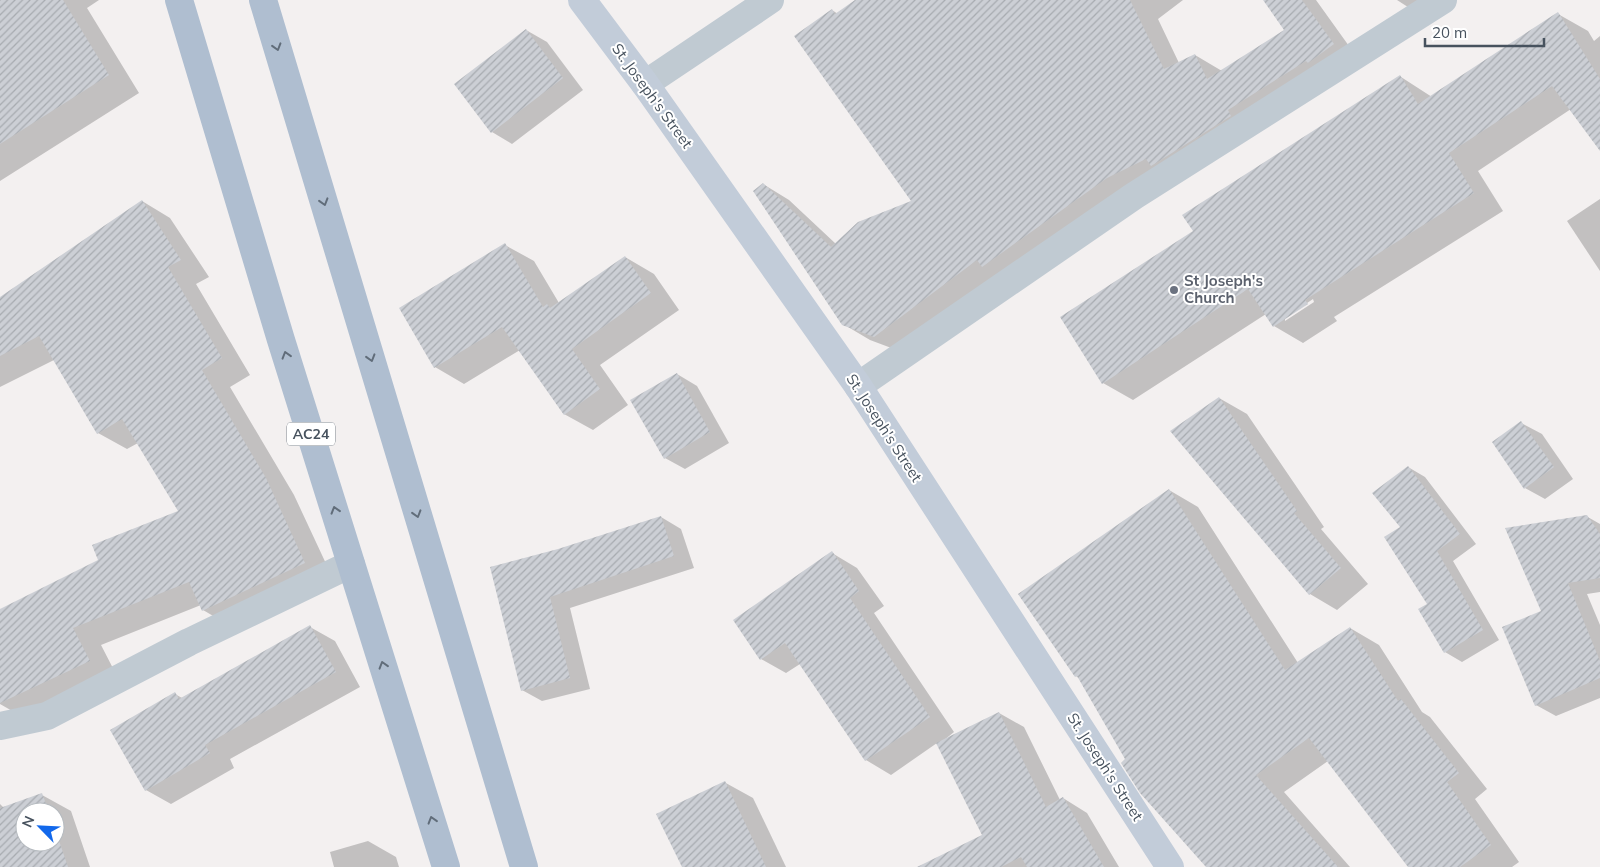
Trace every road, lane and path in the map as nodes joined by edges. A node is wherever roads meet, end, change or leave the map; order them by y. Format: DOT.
graph roads {
  1 [pos="179,0"];
  2 [pos="263,0"];
  3 [pos="582,0"];
  4 [pos="770,0"];
  5 [pos="1443,0"];
  6 [pos="645,84"];
  7 [pos="858,386"];
  8 [pos="352,564"];
  9 [pos="0,726"];
  10 [pos="446,867"];
  11 [pos="524,867"];
  12 [pos="1170,867"];
  8 -- 1 [label="main road, AC24, one-way"];
  2 -- 11 [label="main road, one-way"];
  3 -- 6 [label="main road, St. Joseph's Street"];
  4 -- 6 [label="street"];
  5 -- 7 [label="street"];
  6 -- 7 [label="main road, St. Joseph's Street"];
  7 -- 12 [label="main road, St. Joseph's Street"];
  8 -- 9 [label="street"];
  10 -- 8 [label="main road, AC24, one-way"];
}
